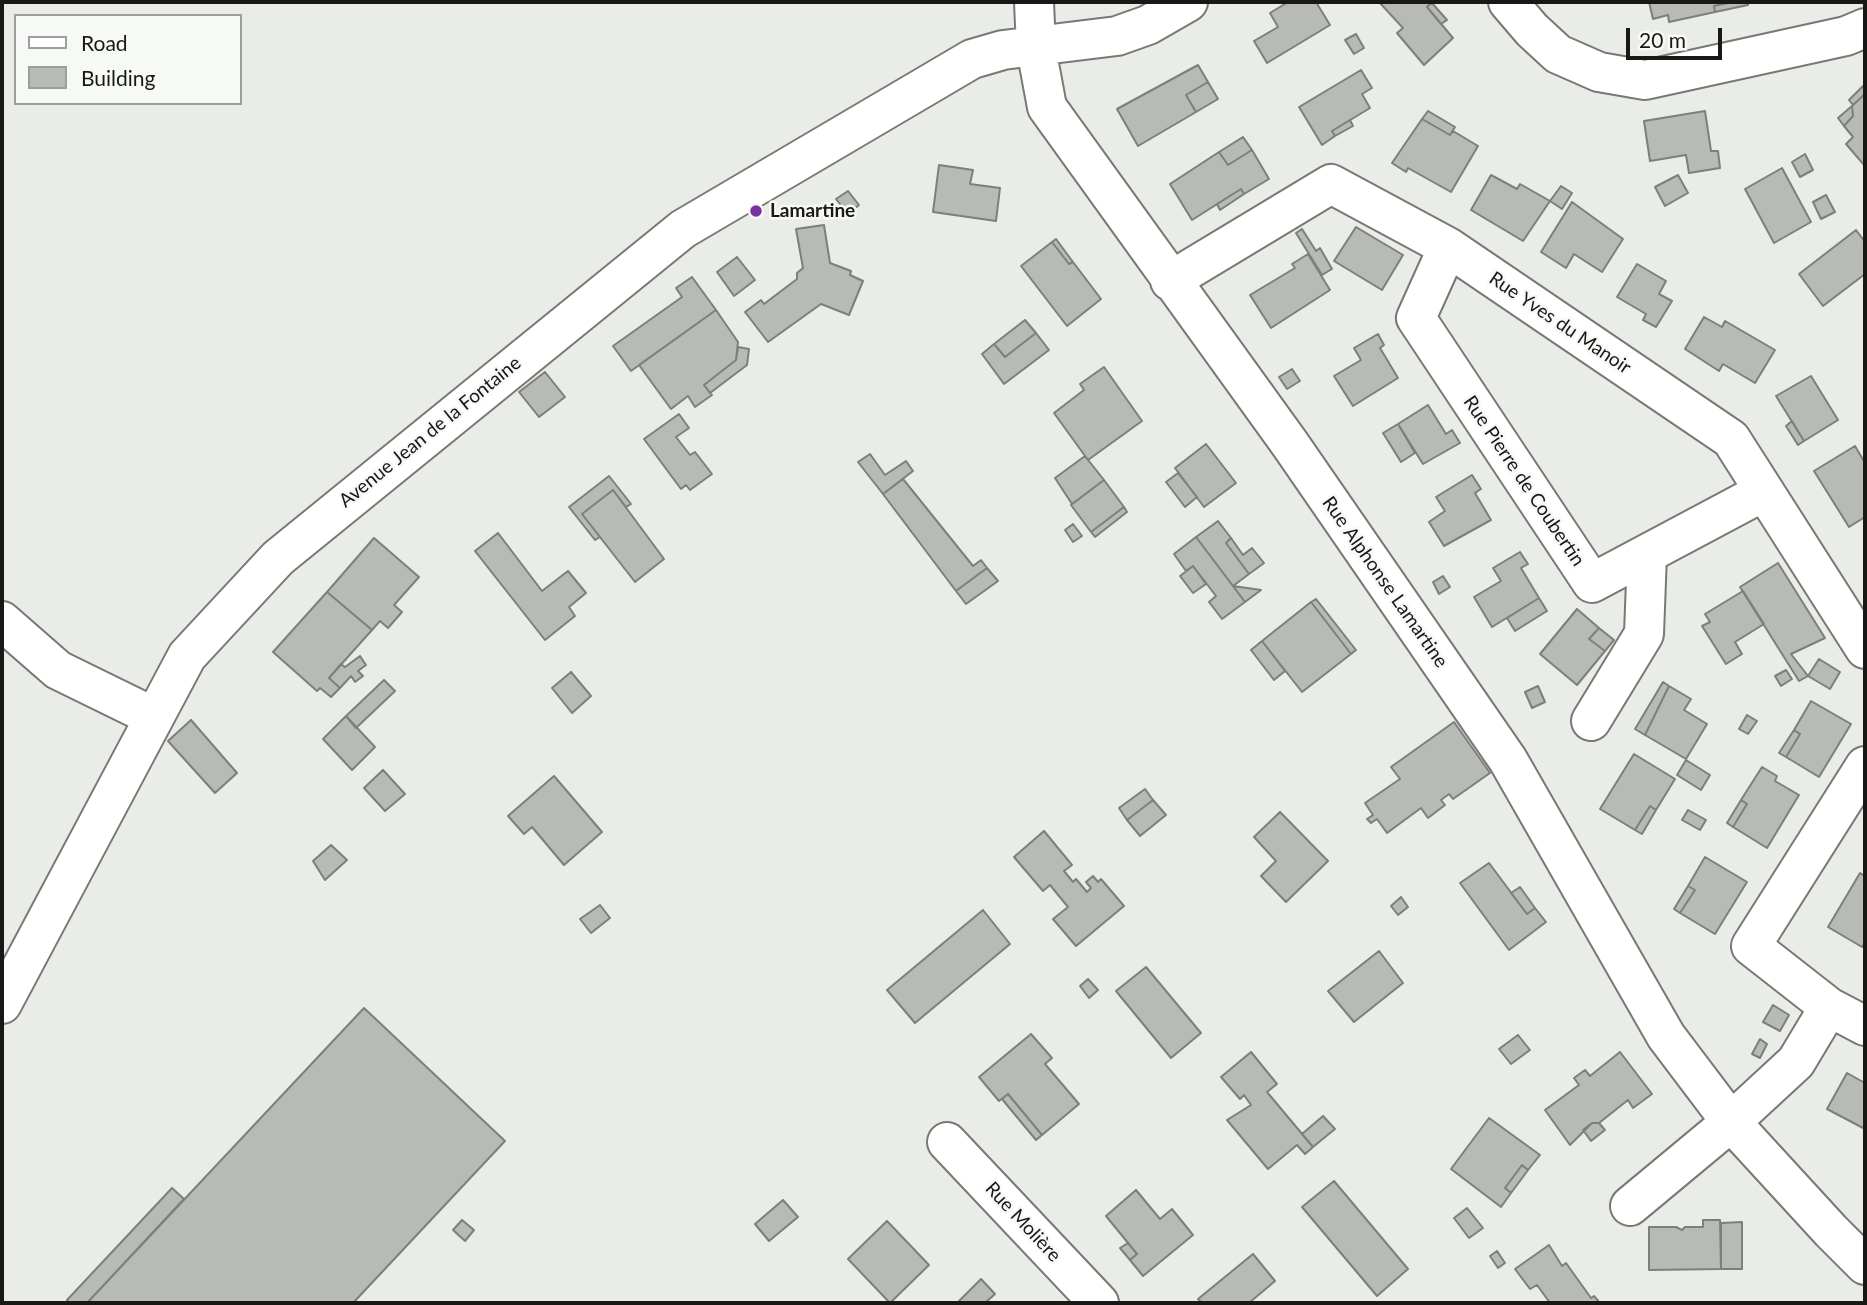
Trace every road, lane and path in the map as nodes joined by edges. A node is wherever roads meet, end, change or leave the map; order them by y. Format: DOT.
graph roads {
  1 [pos="1034,2"];
  2 [pos="1188,2"];
  3 [pos="1508,2"];
  4 [pos="1865,28"];
  5 [pos="1037,48"];
  6 [pos="1448,247"];
  7 [pos="1170,281"];
  8 [pos="1763,492"];
  9 [pos="1647,554"];
  10 [pos="2,621"];
  11 [pos="1865,649"];
  12 [pos="152,716"];
  13 [pos="1591,721"];
  14 [pos="1865,766"];
  15 [pos="2,1004"];
  16 [pos="1829,1007"];
  17 [pos="1865,1026"];
  18 [pos="1731,1122"];
  19 [pos="947,1142"];
  20 [pos="1630,1206"];
  21 [pos="1865,1265"];
  22 [pos="1099,1303"];
  1 -- 5 [label="street, Rue Alphonse Lamartine"];
  2 -- 5 [label="street, Avenue Jean de la Fontaine"];
  3 -- 4 [label="street"];
  5 -- 7 [label="street, Rue Alphonse Lamartine"];
  5 -- 12 [label="street, Avenue Jean de la Fontaine"];
  6 -- 7 [label="street, Rue Yves du Manoir"];
  6 -- 8 [label="street, Rue Yves du Manoir"];
  6 -- 9 [label="street, Rue Pierre de Coubertin"];
  7 -- 18 [label="street, Rue Alphonse Lamartine"];
  8 -- 9 [label="street, Rue Pierre de Coubertin"];
  8 -- 11 [label="street, Rue Yves du Manoir"];
  9 -- 13 [label="street"];
  10 -- 12 [label="street"];
  12 -- 15 [label="street, Avenue Jean de la Fontaine"];
  14 -- 16 [label="street"];
  16 -- 17 [label="street"];
  16 -- 18 [label="street"];
  18 -- 20 [label="street"];
  18 -- 21 [label="street, Rue Alphonse Lamartine"];
  19 -- 22 [label="street, Rue Molière"];
}
